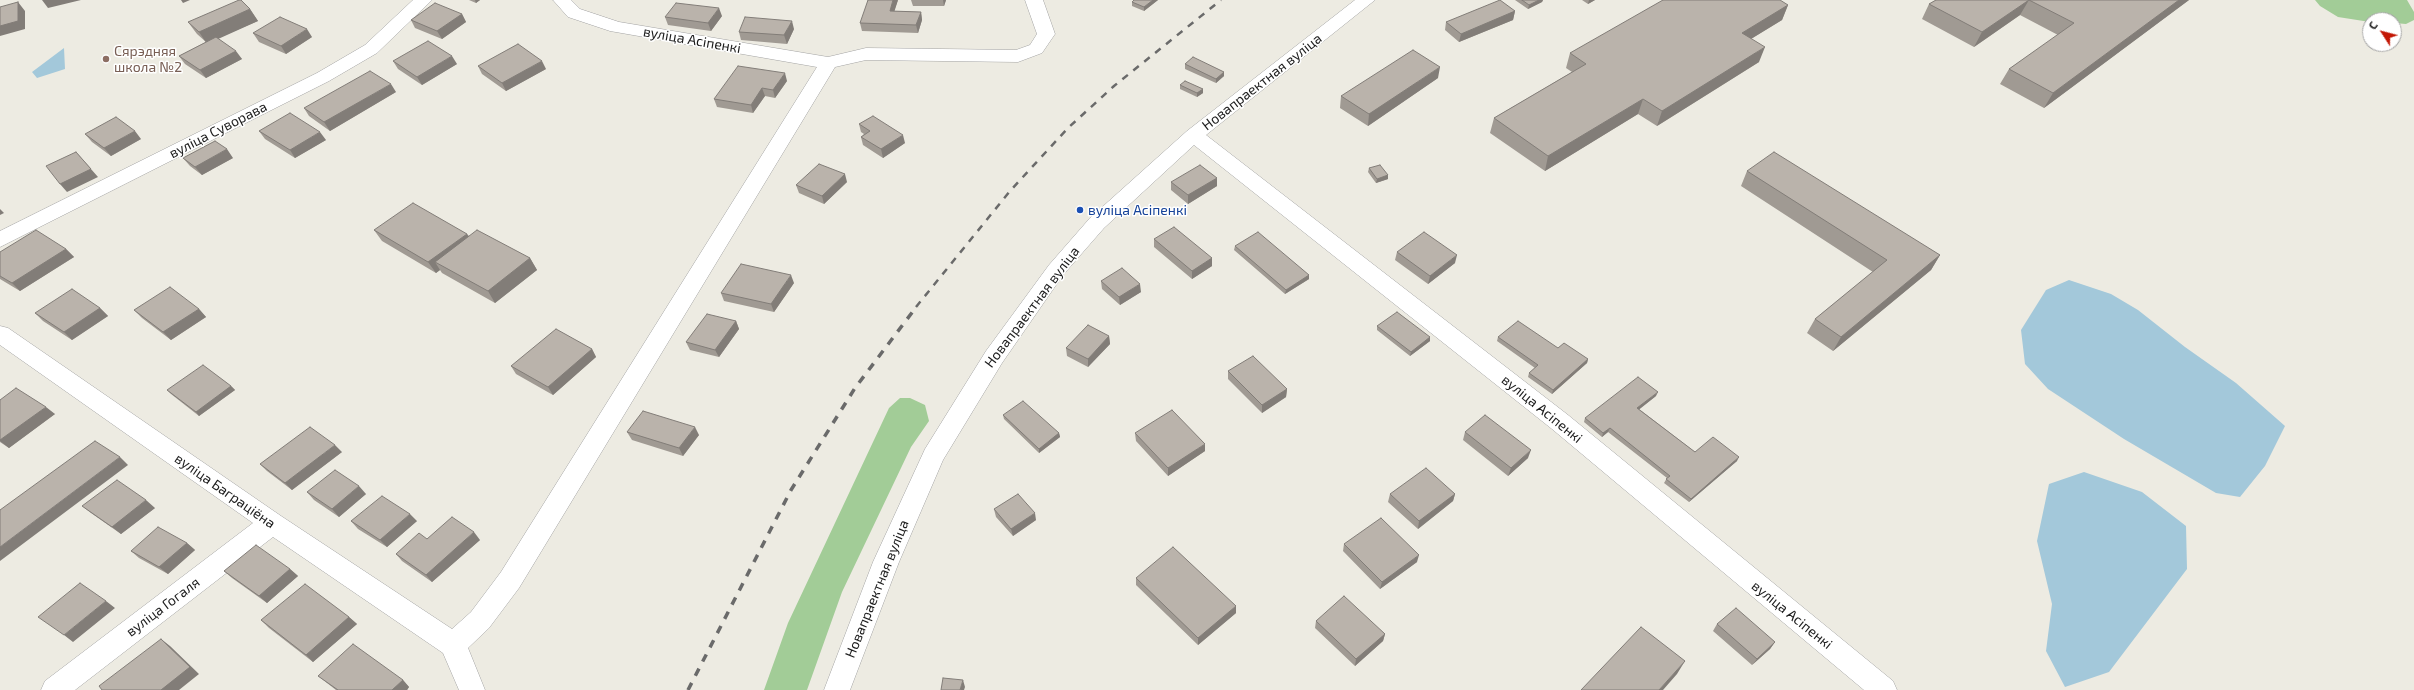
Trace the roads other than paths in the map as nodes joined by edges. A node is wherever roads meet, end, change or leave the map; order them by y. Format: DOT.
graph roads {
  1 [pos="422,0"];
  2 [pos="562,0"];
  3 [pos="1034,0"];
  4 [pos="1366,0"];
  5 [pos="828,63"];
  6 [pos="1194,135"];
  7 [pos="0,240"];
  8 [pos="0,334"];
  9 [pos="272,523"];
  10 [pos="453,645"];
  11 [pos="54,690"];
  12 [pos="472,690"];
  13 [pos="837,690"];
  14 [pos="1884,690"];
  1 -- 7 [label="street, вуліца Суворава"];
  2 -- 5 [label="street, вуліца Асіпенкі"];
  3 -- 5 [label="street"];
  4 -- 6 [label="street, Новапраектная вуліца"];
  5 -- 10 [label="street"];
  6 -- 13 [label="street, Новапраектная вуліца"];
  6 -- 14 [label="street, вуліца Асіпенкі"];
  8 -- 9 [label="street, вуліца Баграціёна"];
  9 -- 10 [label="street, вуліца Баграціёна"];
  9 -- 11 [label="street, вуліца Гогаля"];
  10 -- 12 [label="street"];
}
